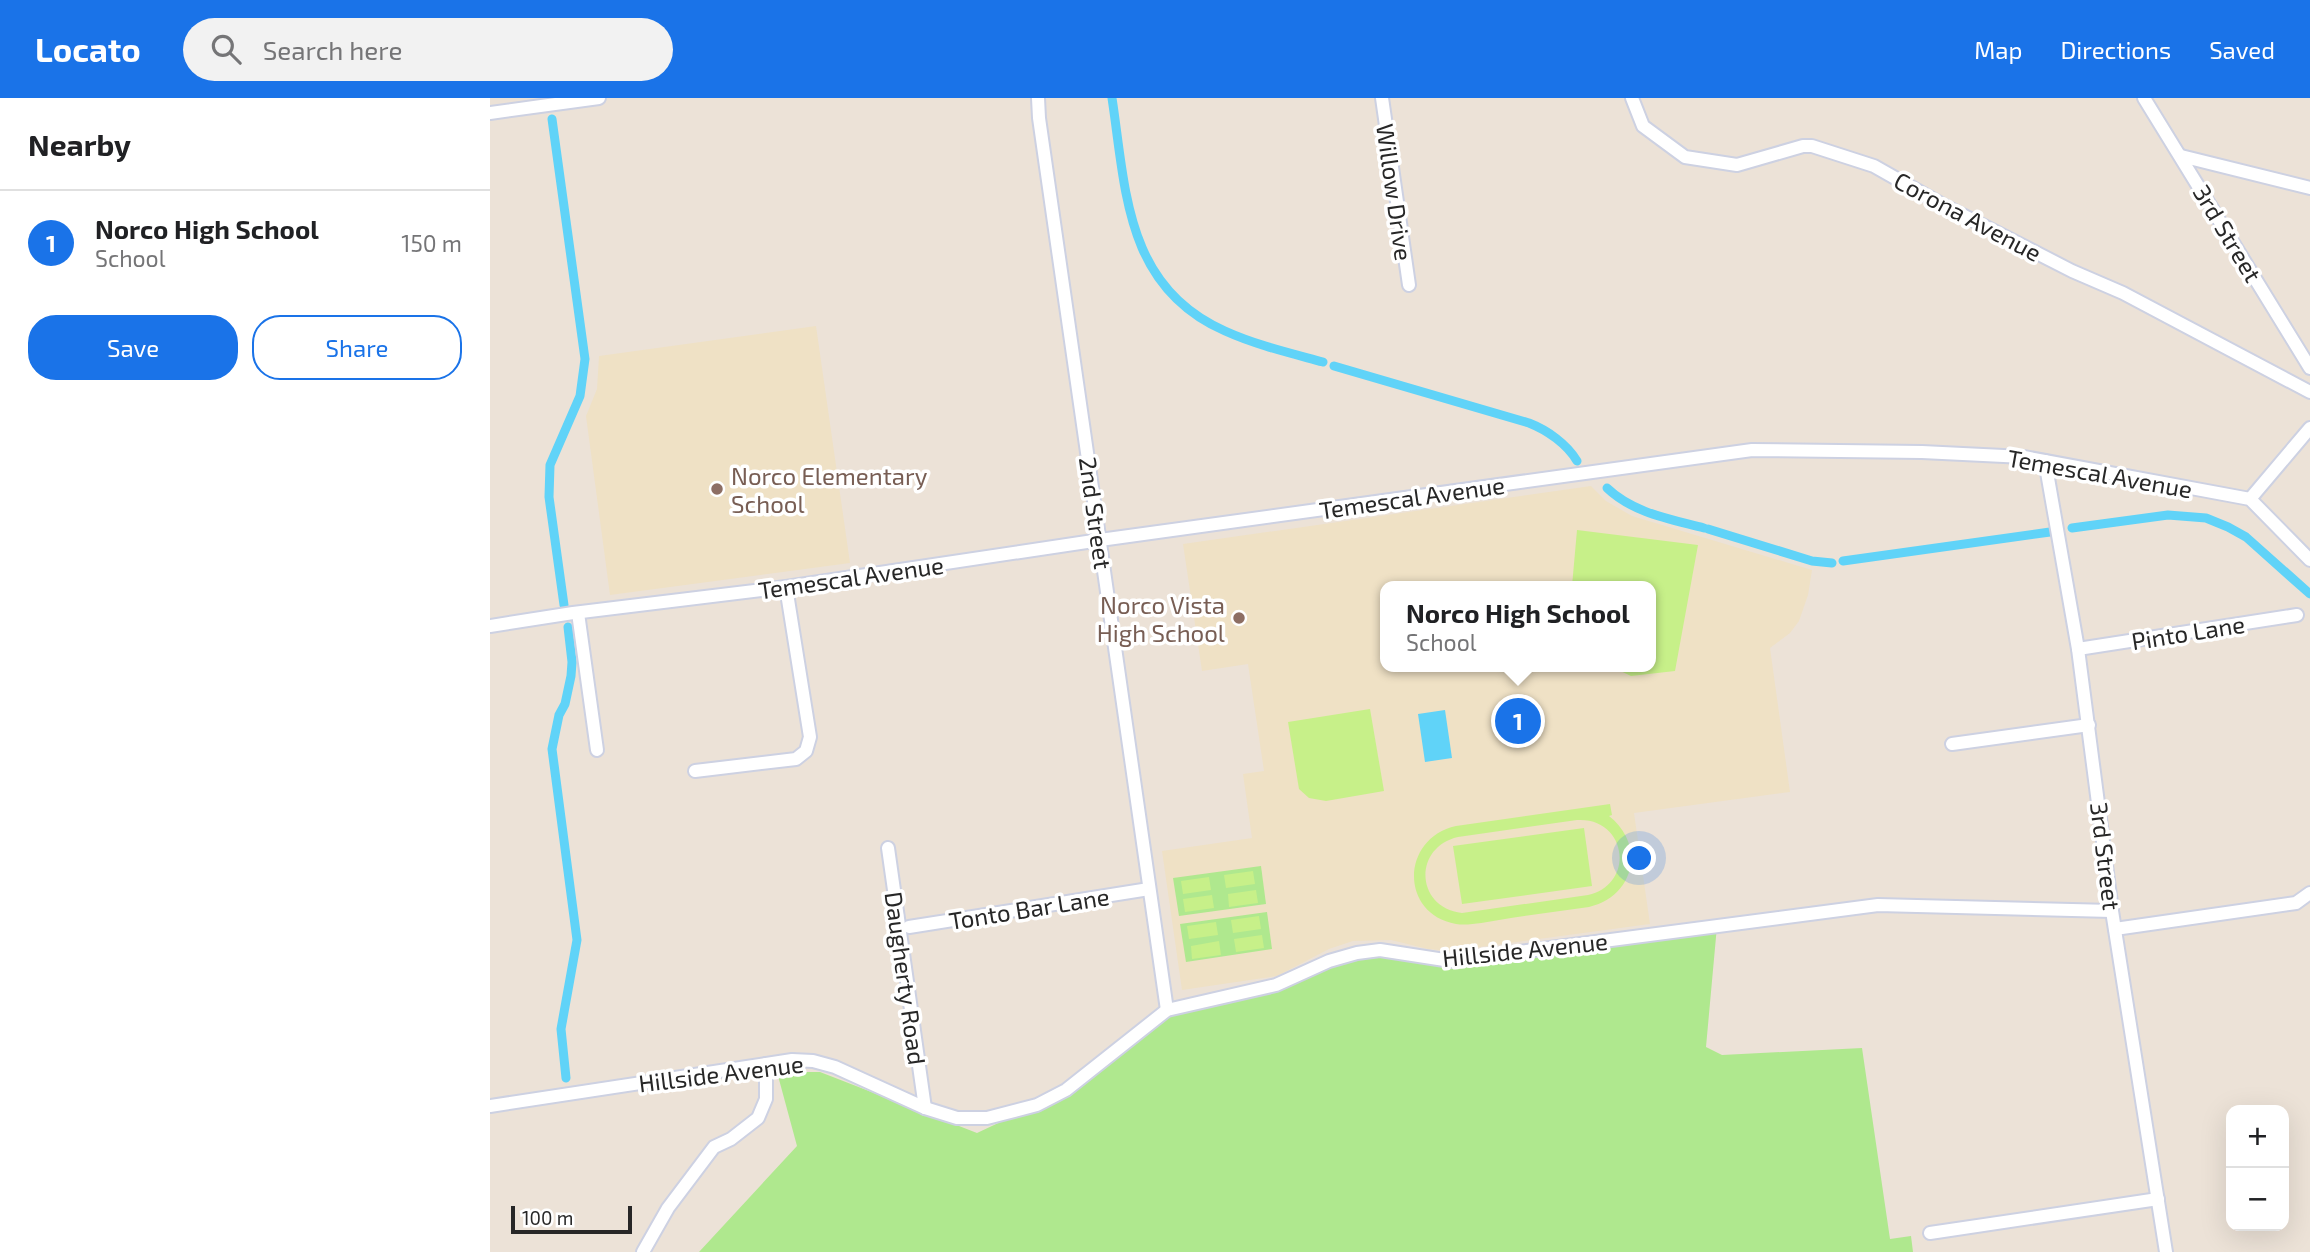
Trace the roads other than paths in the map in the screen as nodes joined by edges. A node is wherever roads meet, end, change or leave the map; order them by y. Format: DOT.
graph roads {
  1 [pos="599,98"];
  2 [pos="1038,98"];
  3 [pos="1382,98"];
  4 [pos="1632,98"];
  5 [pos="2144,98"];
  6 [pos="490,113"];
  7 [pos="2181,156"];
  8 [pos="2310,188"];
  9 [pos="1409,285"];
  10 [pos="2310,368"];
  11 [pos="2310,392"];
  12 [pos="2310,428"];
  13 [pos="2045,461"];
  14 [pos="2250,499"];
  15 [pos="1100,540"];
  16 [pos="2310,560"];
  17 [pos="786,587"];
  18 [pos="578,613"];
  19 [pos="2297,615"];
  20 [pos="490,626"];
  21 [pos="2078,649"];
  22 [pos="2089,725"];
  23 [pos="1952,744"];
  24 [pos="597,750"];
  25 [pos="695,771"];
  26 [pos="888,848"];
  27 [pos="1149,889"];
  28 [pos="2310,893"];
  29 [pos="2112,911"];
  30 [pos="909,927"];
  31 [pos="2115,929"];
  32 [pos="1167,1010"];
  33 [pos="766,1064"];
  34 [pos="490,1106"];
  35 [pos="925,1108"];
  36 [pos="2158,1199"];
  37 [pos="1930,1233"];
  38 [pos="643,1252"];
  39 [pos="2166,1252"];
  1 -- 6 [label="street"];
  2 -- 15 [label="street, 2nd Street"];
  3 -- 9 [label="street, Willow Drive"];
  4 -- 11 [label="street, Corona Avenue"];
  5 -- 7 [label="street, 3rd Street"];
  7 -- 8 [label="street"];
  7 -- 10 [label="street, 3rd Street"];
  12 -- 14 [label="street"];
  13 -- 14 [label="street, Temescal Avenue"];
  13 -- 15 [label="street, Temescal Avenue"];
  13 -- 21 [label="street, 3rd Street"];
  14 -- 16 [label="street"];
  15 -- 17 [label="street, Temescal Avenue"];
  15 -- 27 [label="street, 2nd Street"];
  17 -- 18 [label="street, Temescal Avenue"];
  17 -- 25 [label="street"];
  18 -- 20 [label="street, Temescal Avenue"];
  18 -- 24 [label="street"];
  19 -- 21 [label="street, Pinto Lane"];
  21 -- 22 [label="street, 3rd Street"];
  22 -- 23 [label="street"];
  22 -- 29 [label="street, 3rd Street"];
  26 -- 35 [label="street, Daugherty Road"];
  27 -- 30 [label="street, Tonto Bar Lane"];
  27 -- 32 [label="street, 2nd Street"];
  28 -- 31 [label="street"];
  29 -- 31 [label="street, 3rd Street"];
  29 -- 32 [label="street, Hillside Avenue"];
  31 -- 36 [label="street, 3rd Street"];
  32 -- 35 [label="street, Hillside Avenue"];
  33 -- 34 [label="street, Hillside Avenue"];
  33 -- 35 [label="street, Hillside Avenue"];
  33 -- 38 [label="street"];
  36 -- 37 [label="street"];
  36 -- 39 [label="street, 3rd Street"];
}
